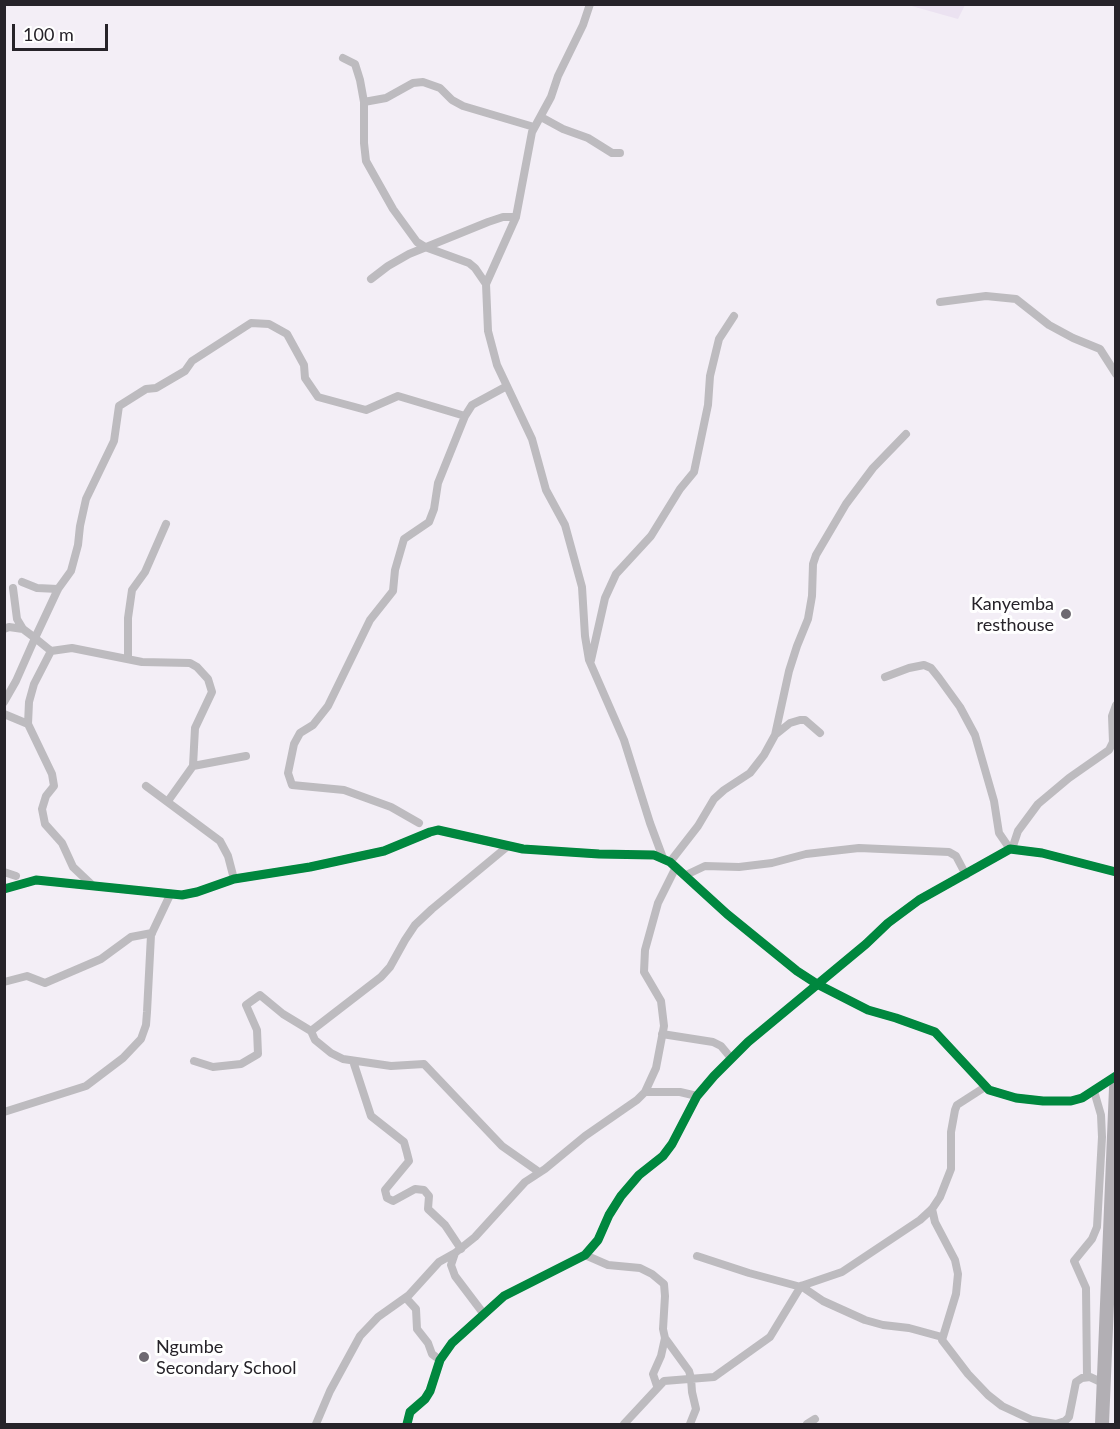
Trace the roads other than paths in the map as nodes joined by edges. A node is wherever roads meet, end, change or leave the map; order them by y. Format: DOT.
graph roads {
  1 [pos="590,4"];
  2 [pos="343,58"];
  3 [pos="364,102"];
  4 [pos="541,117"];
  5 [pos="534,127"];
  6 [pos="620,153"];
  7 [pos="516,217"];
  8 [pos="425,247"];
  9 [pos="371,279"];
  10 [pos="486,284"];
  11 [pos="940,302"];
  12 [pos="734,316"];
  13 [pos="1116,374"];
  14 [pos="507,386"];
  15 [pos="465,416"];
  16 [pos="906,434"];
  17 [pos="166,524"];
  18 [pos="22,582"];
  19 [pos="13,588"];
  20 [pos="58,589"];
  21 [pos="4,629"];
  22 [pos="23,629"];
  23 [pos="35,638"];
  24 [pos="51,651"];
  25 [pos="128,658"];
  26 [pos="591,665"];
  27 [pos="885,677"];
  28 [pos="4,702"];
  29 [pos="1116,705"];
  30 [pos="4,714"];
  31 [pos="28,724"];
  32 [pos="820,733"];
  33 [pos="775,735"];
  34 [pos="246,756"];
  35 [pos="193,766"];
  36 [pos="146,786"];
  37 [pos="168,801"];
  38 [pos="419,823"];
  39 [pos="508,846"];
  40 [pos="1011,849"];
  41 [pos="670,862"];
  42 [pos="4,872"];
  43 [pos="1116,872"];
  44 [pos="966,875"];
  45 [pos="16,876"];
  46 [pos="686,876"];
  47 [pos="234,879"];
  48 [pos="92,885"];
  49 [pos="4,889"];
  50 [pos="170,895"];
  51 [pos="152,933"];
  52 [pos="4,982"];
  53 [pos="817,984"];
  54 [pos="311,1031"];
  55 [pos="662,1034"];
  56 [pos="731,1058"];
  57 [pos="194,1061"];
  58 [pos="353,1061"];
  59 [pos="1116,1076"];
  60 [pos="985,1087"];
  61 [pos="1116,1088"];
  62 [pos="1094,1091"];
  63 [pos="645,1092"];
  64 [pos="697,1096"];
  65 [pos="4,1112"];
  66 [pos="539,1172"];
  67 [pos="932,1209"];
  68 [pos="458,1251"];
  69 [pos="585,1255"];
  70 [pos="697,1256"];
  71 [pos="801,1286"];
  72 [pos="406,1298"];
  73 [pos="483,1313"];
  74 [pos="942,1337"];
  75 [pos="665,1338"];
  76 [pos="440,1360"];
  77 [pos="1087,1377"];
  78 [pos="691,1378"];
  79 [pos="1103,1383"];
  80 [pos="657,1386"];
  81 [pos="815,1419"];
  82 [pos="316,1425"];
  83 [pos="406,1425"];
  84 [pos="624,1425"];
  85 [pos="690,1425"];
  86 [pos="807,1425"];
  87 [pos="1102,1425"];
  1 -- 4 [label="street"];
  2 -- 3 [label="street"];
  3 -- 5 [label="street"];
  3 -- 8 [label="street"];
  4 -- 5 [label="street"];
  4 -- 6 [label="street"];
  5 -- 7 [label="street"];
  7 -- 8 [label="street"];
  7 -- 10 [label="street"];
  8 -- 9 [label="street"];
  8 -- 10 [label="street"];
  10 -- 14 [label="street"];
  11 -- 13 [label="street"];
  12 -- 26 [label="street"];
  14 -- 15 [label="street"];
  14 -- 26 [label="street"];
  15 -- 20 [label="street"];
  15 -- 38 [label="street"];
  16 -- 33 [label="street"];
  17 -- 25 [label="street"];
  18 -- 20 [label="street"];
  19 -- 22 [label="street"];
  20 -- 23 [label="street"];
  21 -- 22 [label="street"];
  22 -- 23 [label="street"];
  23 -- 24 [label="street"];
  23 -- 28 [label="street"];
  24 -- 25 [label="street"];
  24 -- 31 [label="street"];
  25 -- 35 [label="street"];
  26 -- 41 [label="street"];
  27 -- 40 [label="street"];
  29 -- 40 [label="street"];
  30 -- 31 [label="street"];
  31 -- 48 [label="street"];
  32 -- 33 [label="street"];
  33 -- 41 [label="street"];
  34 -- 35 [label="street"];
  35 -- 37 [label="street"];
  36 -- 37 [label="street"];
  37 -- 47 [label="street"];
  39 -- 41 [label="street"];
  39 -- 47 [label="street"];
  39 -- 54 [label="street"];
  40 -- 43 [label="street"];
  40 -- 44 [label="street"];
  41 -- 46 [label="street"];
  41 -- 55 [label="street"];
  42 -- 45 [label="street"];
  44 -- 46 [label="street"];
  44 -- 53 [label="street"];
  46 -- 53 [label="street"];
  47 -- 50 [label="street"];
  48 -- 49 [label="street"];
  48 -- 50 [label="street"];
  50 -- 51 [label="street"];
  51 -- 52 [label="street"];
  51 -- 65 [label="street"];
  53 -- 56 [label="street"];
  53 -- 60 [label="street"];
  54 -- 57 [label="street"];
  54 -- 58 [label="street"];
  55 -- 56 [label="street"];
  55 -- 63 [label="street"];
  56 -- 64 [label="street"];
  58 -- 66 [label="street"];
  58 -- 68 [label="street"];
  59 -- 62 [label="street"];
  60 -- 62 [label="street"];
  60 -- 67 [label="street"];
  61 -- 79 [label="highway"];
  62 -- 77 [label="street"];
  63 -- 64 [label="street"];
  63 -- 66 [label="street"];
  64 -- 69 [label="street"];
  66 -- 68 [label="street"];
  67 -- 71 [label="street"];
  67 -- 74 [label="street"];
  68 -- 72 [label="street"];
  68 -- 73 [label="street"];
  69 -- 73 [label="street"];
  69 -- 75 [label="street"];
  70 -- 71 [label="street"];
  71 -- 74 [label="street"];
  71 -- 78 [label="street"];
  72 -- 76 [label="street"];
  72 -- 82 [label="street"];
  73 -- 76 [label="street"];
  74 -- 77 [label="street"];
  75 -- 78 [label="street"];
  75 -- 80 [label="street"];
  76 -- 83 [label="street"];
  77 -- 79 [label="street"];
  78 -- 80 [label="street"];
  78 -- 85 [label="street"];
  79 -- 87 [label="highway"];
  80 -- 84 [label="street"];
  81 -- 86 [label="street"];
}
